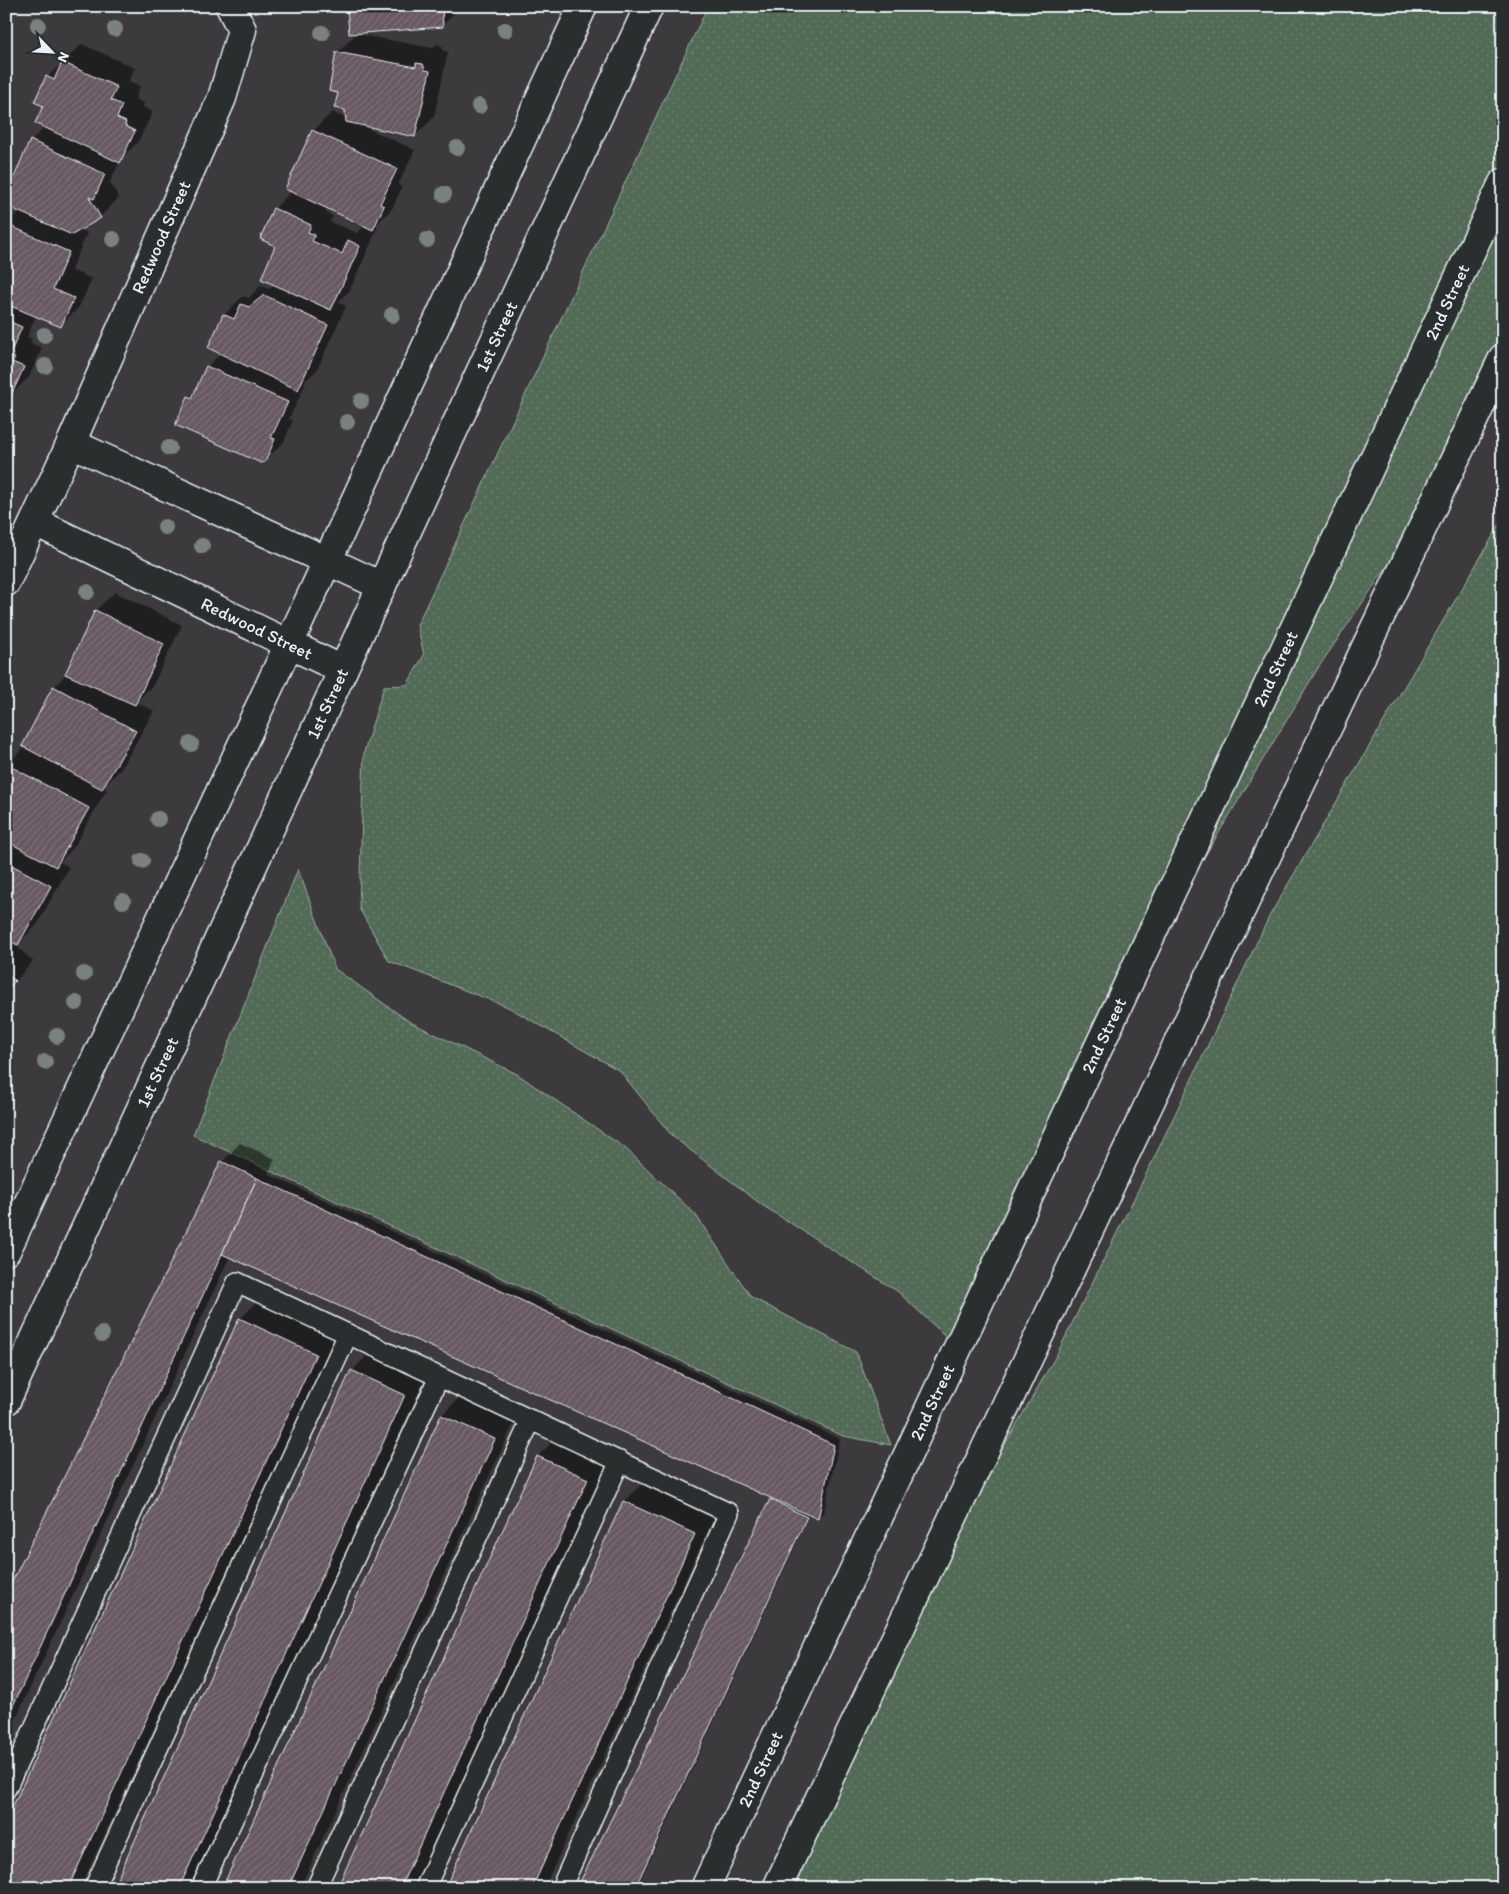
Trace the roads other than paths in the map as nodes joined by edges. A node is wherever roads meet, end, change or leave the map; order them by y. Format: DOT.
graph roads {
  1 [pos="582,6"];
  2 [pos="649,6"];
  3 [pos="236,18"];
  4 [pos="1503,183"];
  5 [pos="1503,358"];
  6 [pos="71,443"];
  7 [pos="35,522"];
  8 [pos="328,560"];
  9 [pos="6,582"];
  10 [pos="382,586"];
  11 [pos="289,644"];
  12 [pos="344,670"];
  13 [pos="6,1251"];
  14 [pos="348,1334"];
  15 [pos="439,1376"];
  16 [pos="6,1401"];
  17 [pos="531,1420"];
  18 [pos="620,1462"];
  19 [pos="6,1789"];
  20 [pos="94,1888"];
  21 [pos="201,1888"];
  22 [pos="316,1888"];
  23 [pos="425,1888"];
  24 [pos="561,1888"];
  25 [pos="705,1888"];
  26 [pos="777,1888"];
  1 -- 8 [label="street"];
  2 -- 10 [label="street, 1st Street"];
  3 -- 6 [label="street, Redwood Street"];
  4 -- 25 [label="street, 2nd Street"];
  5 -- 26 [label="street"];
  6 -- 7 [label="street, Redwood Street"];
  6 -- 8 [label="street"];
  7 -- 9 [label="street, Redwood Street"];
  7 -- 11 [label="street, Redwood Street"];
  8 -- 10 [label="street"];
  8 -- 11 [label="street"];
  10 -- 12 [label="street, 1st Street"];
  11 -- 12 [label="street, Redwood Street"];
  11 -- 13 [label="street"];
  12 -- 16 [label="street, 1st Street"];
  14 -- 15 [label="lane"];
  14 -- 19 [label="lane"];
  14 -- 20 [label="lane"];
  15 -- 17 [label="lane"];
  15 -- 21 [label="lane"];
  17 -- 18 [label="lane"];
  17 -- 22 [label="lane"];
  18 -- 23 [label="lane"];
  18 -- 24 [label="lane"];
}
